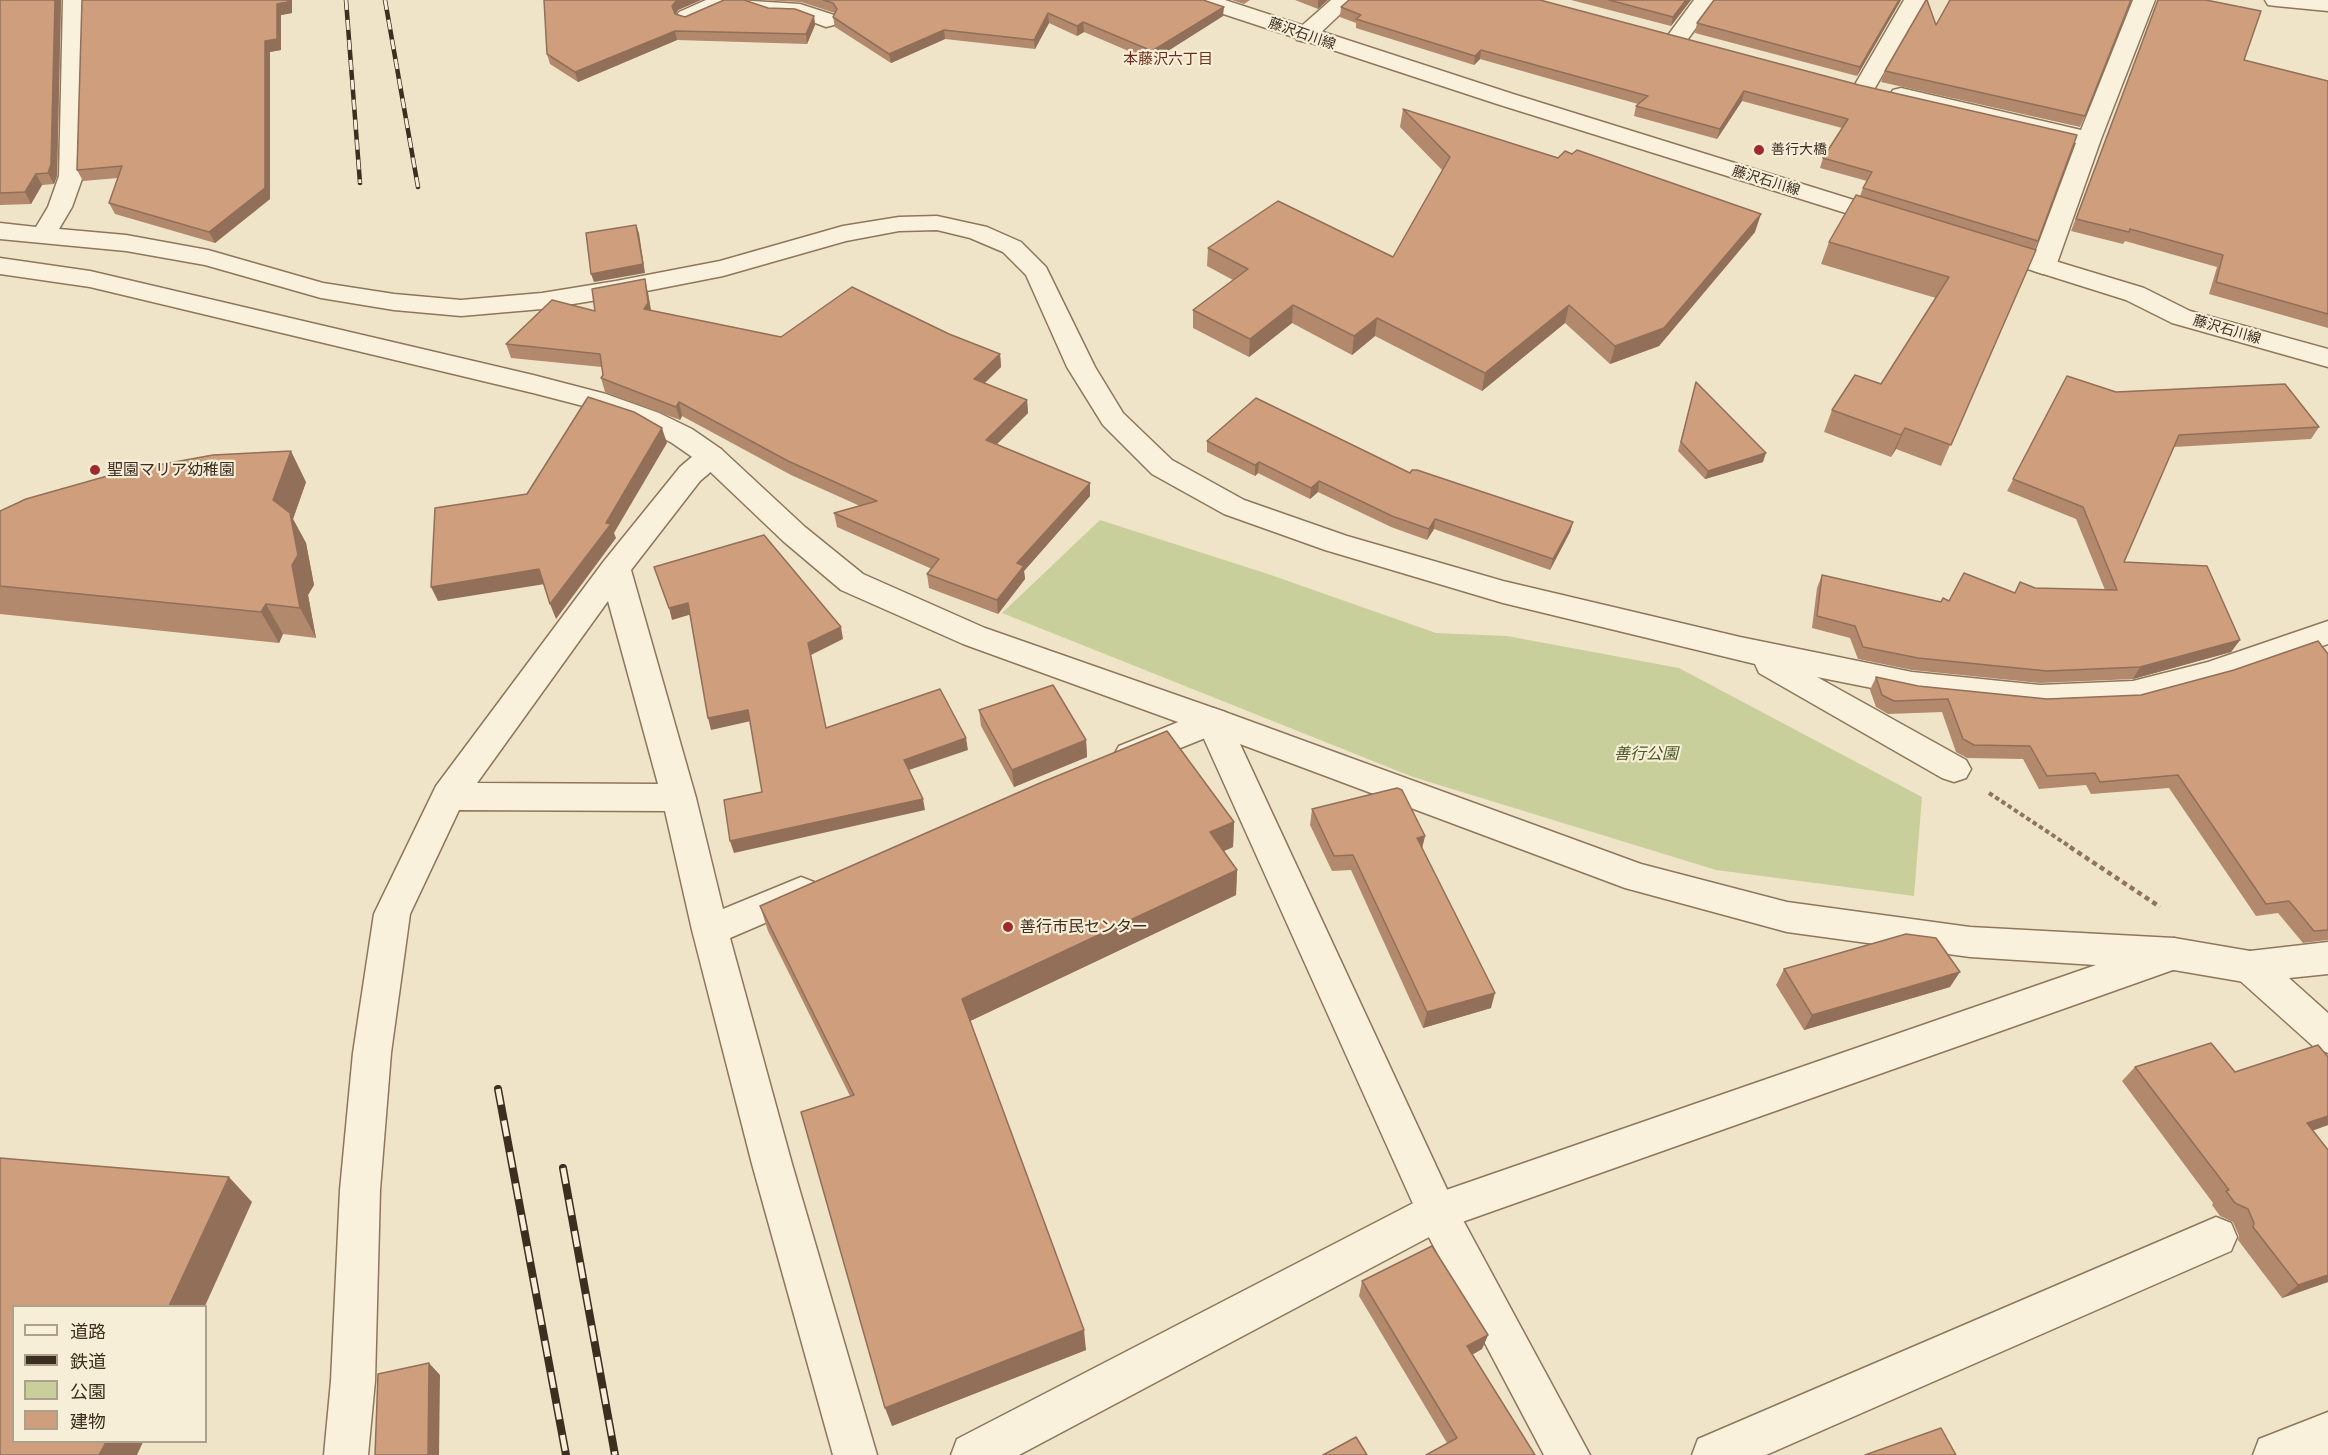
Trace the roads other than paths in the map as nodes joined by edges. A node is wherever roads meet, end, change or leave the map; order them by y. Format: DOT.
graph roads {
  1 [pos="74,0"];
  2 [pos="723,0"];
  3 [pos="747,0"];
  4 [pos="1204,0"];
  5 [pos="1344,0"];
  6 [pos="1705,0"];
  7 [pos="1915,0"];
  8 [pos="2144,0"];
  9 [pos="2276,0"];
  10 [pos="2328,6"];
  11 [pos="687,17"];
  12 [pos="826,20"];
  13 [pos="1305,35"];
  14 [pos="1699,44"];
  15 [pos="1842,82"];
  16 [pos="1864,88"];
  17 [pos="2089,139"];
  18 [pos="1920,228"];
  19 [pos="0,231"];
  20 [pos="44,234"];
  21 [pos="1965,242"];
  22 [pos="0,266"];
  23 [pos="2043,266"];
  24 [pos="2328,358"];
  25 [pos="711,456"];
  26 [pos="615,569"];
  27 [pos="2328,632"];
  28 [pos="1742,649"];
  29 [pos="1213,721"];
  30 [pos="1107,765"];
  31 [pos="1954,769"];
  32 [pos="448,796"];
  33 [pos="679,798"];
  34 [pos="831,880"];
  35 [pos="710,930"];
  36 [pos="2174,954"];
  37 [pos="2328,958"];
  38 [pos="2250,967"];
  39 [pos="2328,1036"];
  40 [pos="1437,1212"];
  41 [pos="2216,1237"];
  42 [pos="2328,1434"];
  43 [pos="346,1455"];
  44 [pos="855,1455"];
  45 [pos="973,1455"];
  46 [pos="1568,1455"];
  47 [pos="1714,1455"];
  48 [pos="2275,1455"];
  1 -- 20 [label="street"];
  2 -- 11 [label="street"];
  3 -- 12 [label="street"];
  4 -- 13 [label="street, 藤沢石川線"];
  5 -- 13 [label="street"];
  6 -- 14 [label="street"];
  7 -- 16 [label="street"];
  8 -- 17 [label="street"];
  9 -- 10 [label="street"];
  13 -- 18 [label="street, 藤沢石川線"];
  15 -- 16 [label="street"];
  16 -- 17 [label="street"];
  17 -- 23 [label="street"];
  19 -- 20 [label="street"];
  20 -- 28 [label="street"];
  21 -- 23 [label="street, 藤沢石川線"];
  22 -- 25 [label="street"];
  23 -- 24 [label="street, 藤沢石川線"];
  25 -- 26 [label="street"];
  25 -- 29 [label="street"];
  26 -- 32 [label="street"];
  26 -- 33 [label="street"];
  27 -- 28 [label="street"];
  28 -- 31 [label="street"];
  29 -- 30 [label="street"];
  29 -- 36 [label="street"];
  29 -- 40 [label="street"];
  32 -- 33 [label="street"];
  32 -- 43 [label="street"];
  33 -- 35 [label="street"];
  34 -- 35 [label="street"];
  35 -- 44 [label="street"];
  36 -- 38 [label="street"];
  36 -- 40 [label="street"];
  37 -- 38 [label="street"];
  38 -- 39 [label="street"];
  40 -- 45 [label="street"];
  40 -- 46 [label="street"];
  41 -- 47 [label="street"];
  42 -- 48 [label="street"];
}
